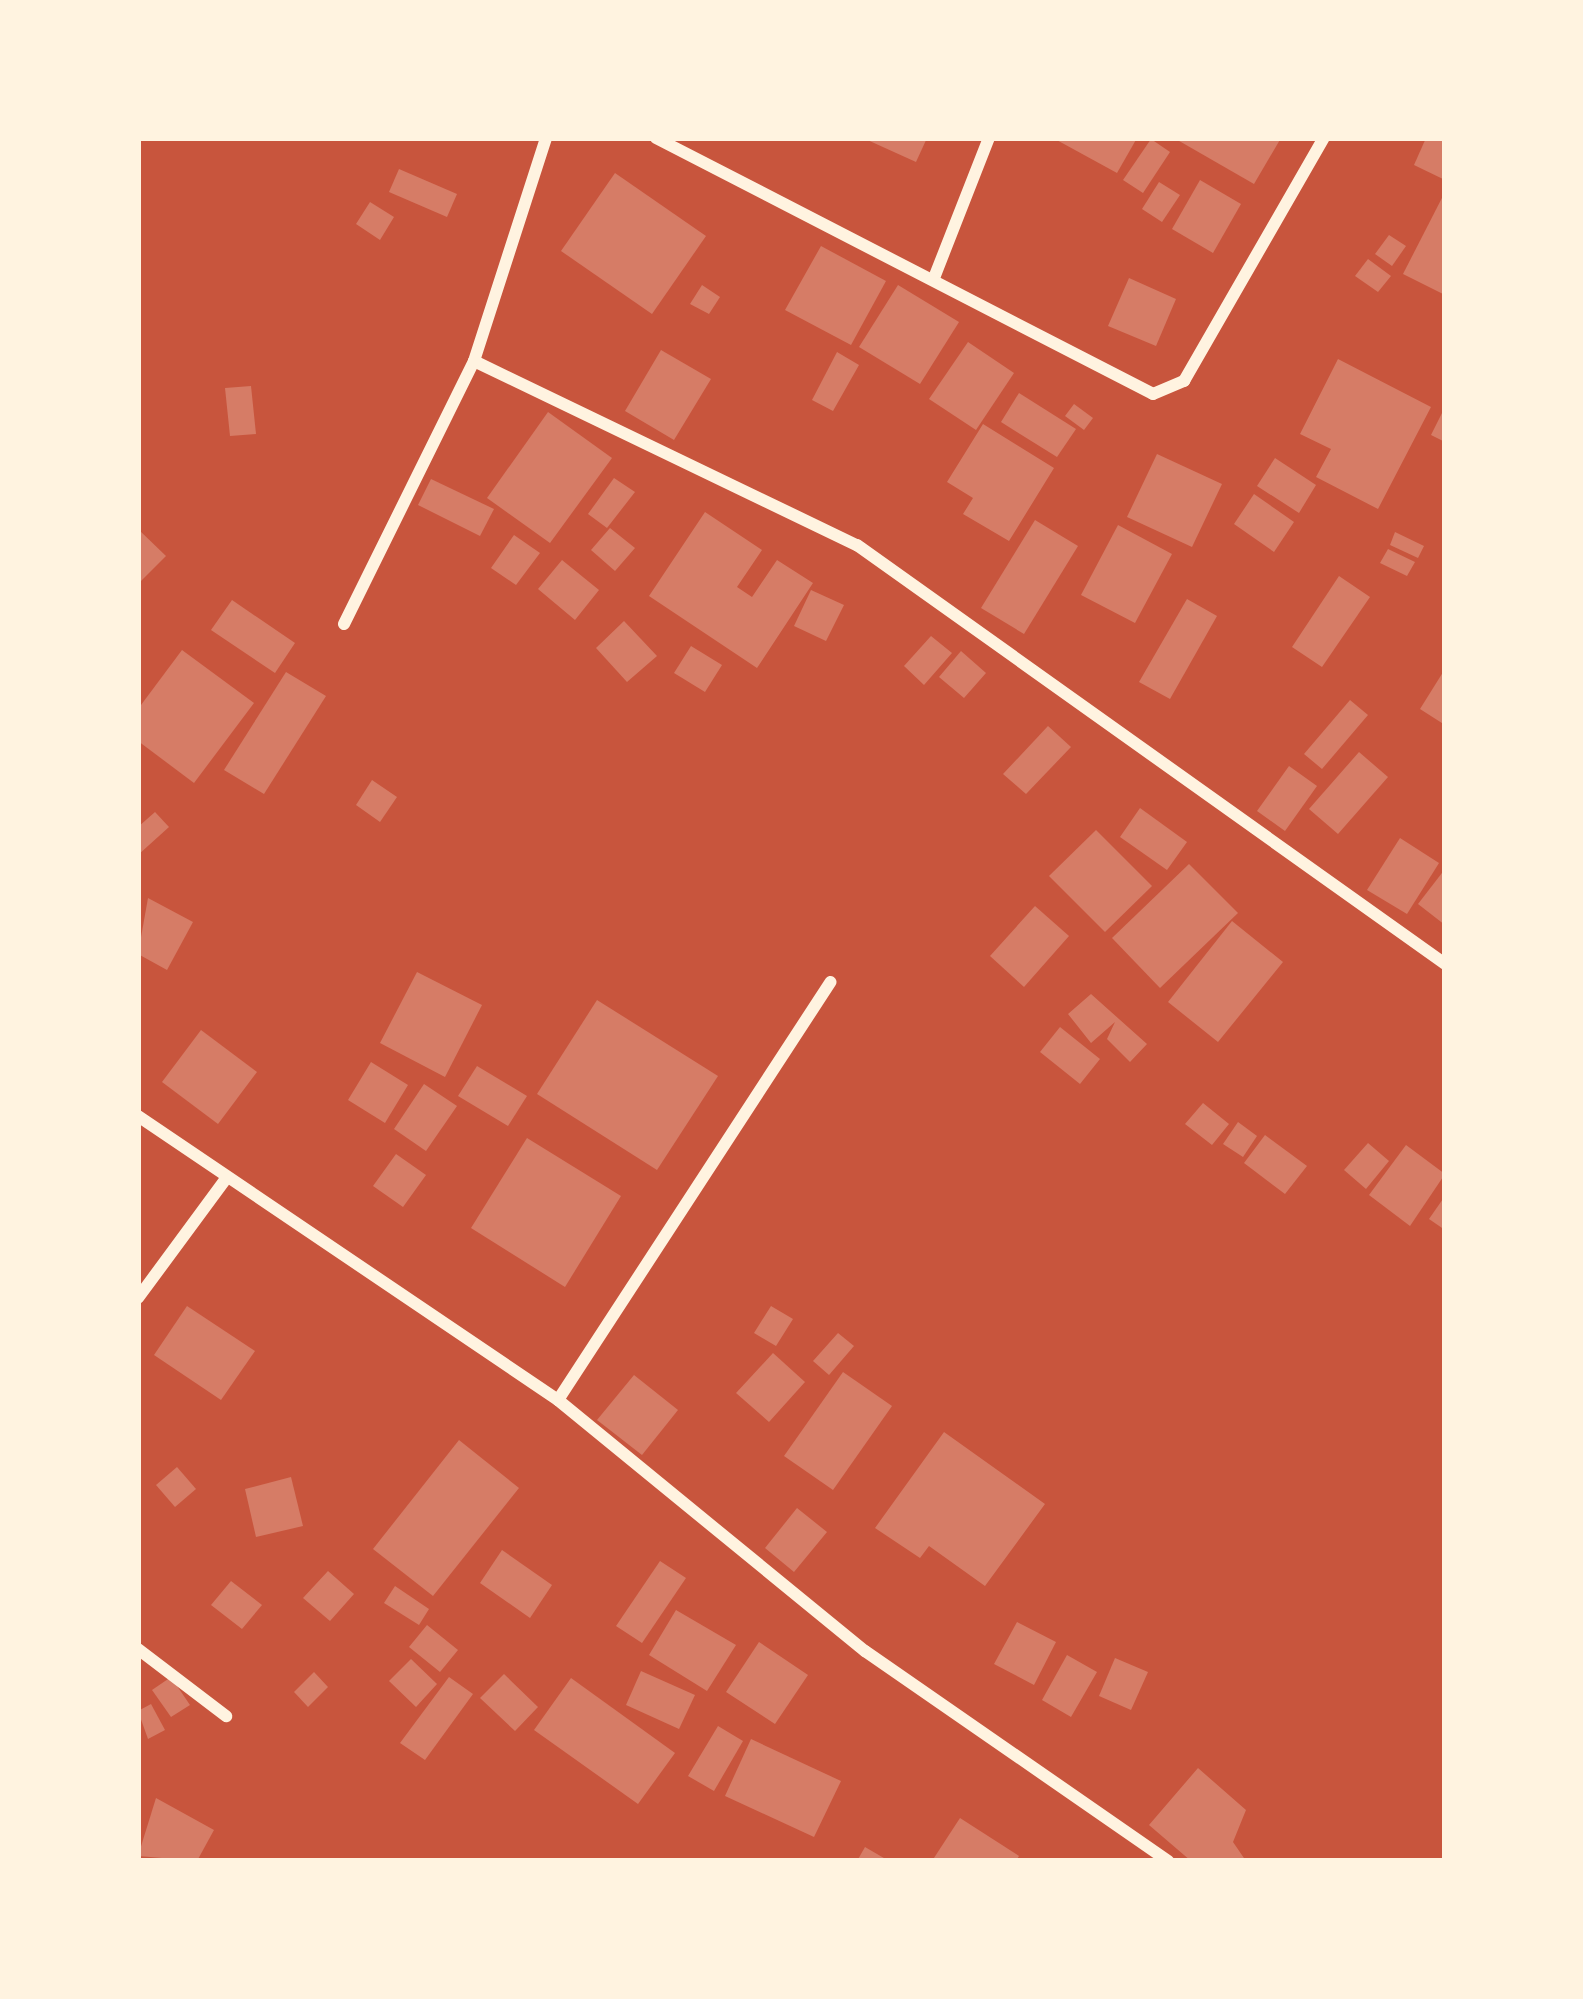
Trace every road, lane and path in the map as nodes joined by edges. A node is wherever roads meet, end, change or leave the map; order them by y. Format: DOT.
graph roads {
  1 [pos="546,138"];
  2 [pos="656,138"];
  3 [pos="989,138"];
  4 [pos="1324,138"];
  5 [pos="934,278"];
  6 [pos="474,361"];
  7 [pos="344,624"];
  8 [pos="1445,964"];
  9 [pos="831,982"];
  10 [pos="138,1116"];
  11 [pos="225,1180"];
  12 [pos="138,1298"];
  13 [pos="558,1400"];
  14 [pos="138,1649"];
  15 [pos="226,1716"];
  16 [pos="1168,1861"];
  1 -- 6 [label="street"];
  2 -- 5 [label="street"];
  3 -- 5 [label="street"];
  4 -- 5 [label="street"];
  6 -- 7 [label="street"];
  6 -- 8 [label="street"];
  9 -- 13 [label="street"];
  10 -- 11 [label="street"];
  11 -- 12 [label="street"];
  11 -- 13 [label="street"];
  13 -- 16 [label="street"];
  14 -- 15 [label="street"];
}
